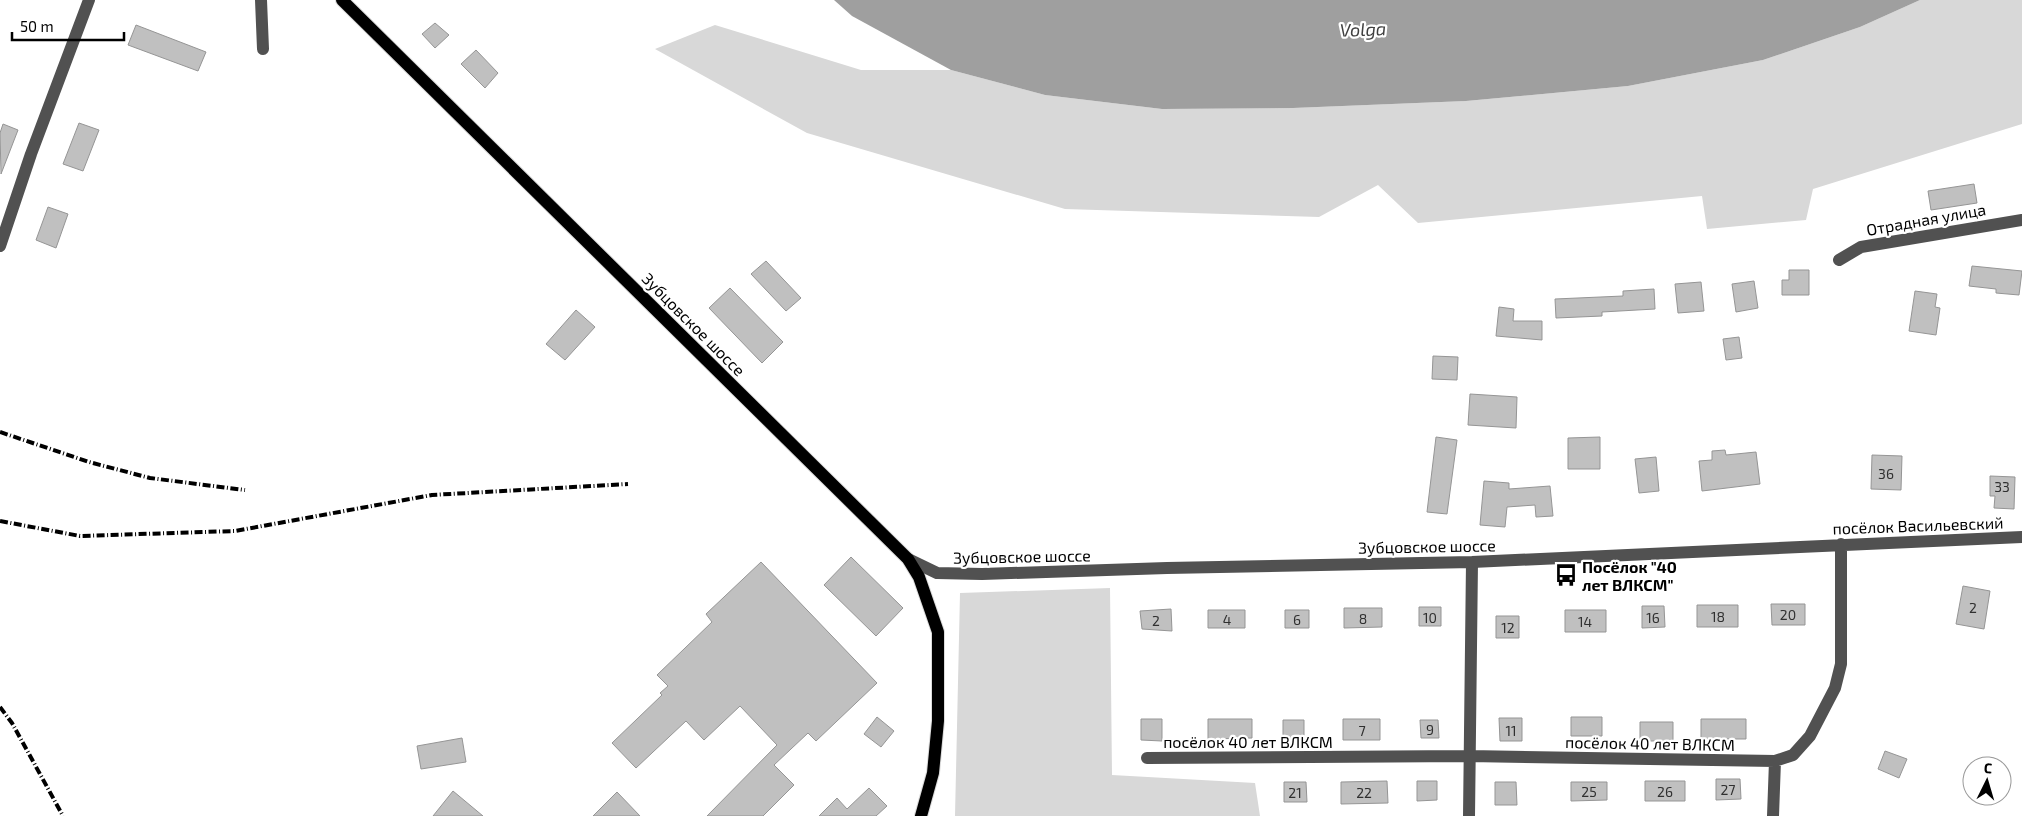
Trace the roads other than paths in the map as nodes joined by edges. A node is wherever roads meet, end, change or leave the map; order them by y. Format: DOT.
graph roads {
  1 [pos="89,0"];
  2 [pos="261,0"];
  3 [pos="342,0"];
  4 [pos="263,49"];
  5 [pos="2022,220"];
  6 [pos="0,246"];
  7 [pos="1839,260"];
  8 [pos="2022,537"];
  9 [pos="1841,544"];
  10 [pos="1816,545"];
  11 [pos="908,558"];
  12 [pos="1472,562"];
  13 [pos="1470,756"];
  14 [pos="1147,758"];
  15 [pos="1775,762"];
  16 [pos="921,816"];
  17 [pos="1469,816"];
  18 [pos="1773,816"];
  1 -- 6 [label="street"];
  2 -- 4 [label="street"];
  3 -- 11 [label="main road, Зубцовское шоссе"];
  5 -- 7 [label="street, Отрадная улица"];
  8 -- 9 [label="street, посёлок Васильевский"];
  9 -- 10 [label="street, посёлок Васильевский"];
  9 -- 15 [label="street"];
  10 -- 12 [label="street, Зубцовское шоссе"];
  11 -- 12 [label="street, Зубцовское шоссе"];
  11 -- 16 [label="main road"];
  12 -- 13 [label="street"];
  13 -- 14 [label="street, посёлок 40 лет ВЛКСМ"];
  13 -- 15 [label="street, посёлок 40 лет ВЛКСМ"];
  13 -- 17 [label="street"];
  15 -- 18 [label="street"];
}
